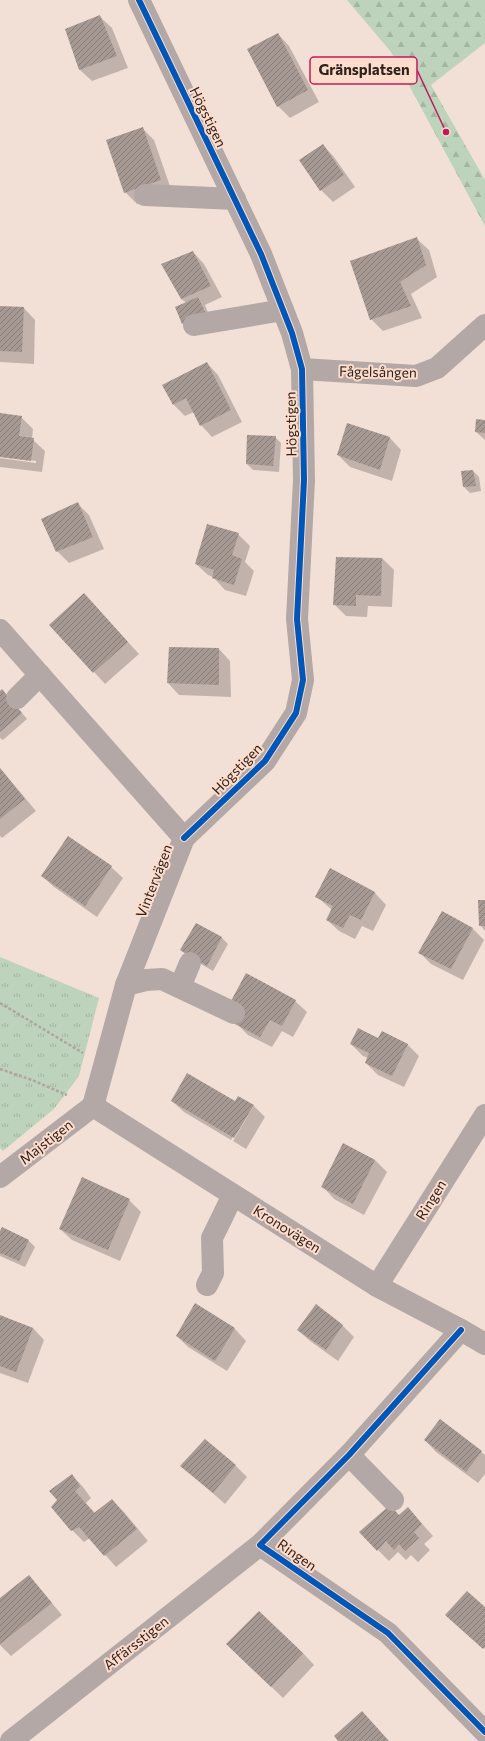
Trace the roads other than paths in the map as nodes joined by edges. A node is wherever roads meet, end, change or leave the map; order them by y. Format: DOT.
graph roads {
  1 [pos="139,0"];
  2 [pos="145,195"];
  3 [pos="235,199"];
  4 [pos="282,310"];
  5 [pos="485,325"];
  6 [pos="194,326"];
  7 [pos="302,369"];
  8 [pos="0,630"];
  9 [pos="40,675"];
  10 [pos="17,698"];
  11 [pos="184,838"];
  12 [pos="190,963"];
  13 [pos="126,985"];
  14 [pos="180,988"];
  15 [pos="234,1012"];
  16 [pos="93,1106"];
  17 [pos="485,1115"];
  18 [pos="0,1177"];
  19 [pos="233,1195"];
  20 [pos="207,1285"];
  21 [pos="377,1286"];
  22 [pos="461,1330"];
  23 [pos="485,1344"];
  24 [pos="349,1455"];
  25 [pos="393,1500"];
  26 [pos="260,1544"];
  27 [pos="483,1725"];
  28 [pos="11,1741"];
  1 -- 3 [label="street, Högstigen"];
  2 -- 3 [label="street"];
  3 -- 4 [label="street, Högstigen"];
  4 -- 6 [label="street"];
  4 -- 7 [label="street, Högstigen"];
  5 -- 7 [label="street, Fågelsången"];
  7 -- 11 [label="street, Högstigen"];
  8 -- 9 [label="street, Vintervägen"];
  9 -- 10 [label="street"];
  9 -- 11 [label="street, Vintervägen"];
  11 -- 13 [label="street, Vintervägen"];
  12 -- 14 [label="street"];
  13 -- 14 [label="street"];
  13 -- 16 [label="street, Vintervägen"];
  14 -- 15 [label="street"];
  16 -- 18 [label="street, Majstigen"];
  16 -- 19 [label="street, Kronovägen"];
  17 -- 21 [label="street, Ringen"];
  19 -- 20 [label="street"];
  19 -- 21 [label="street, Kronovägen"];
  21 -- 22 [label="street, Kronovägen"];
  22 -- 23 [label="street, Kronovägen"];
  22 -- 24 [label="street, Ringen"];
  24 -- 25 [label="street"];
  24 -- 26 [label="street, Ringen"];
  26 -- 27 [label="street, Ringen"];
  26 -- 28 [label="street, Affärsstigen"];
}
